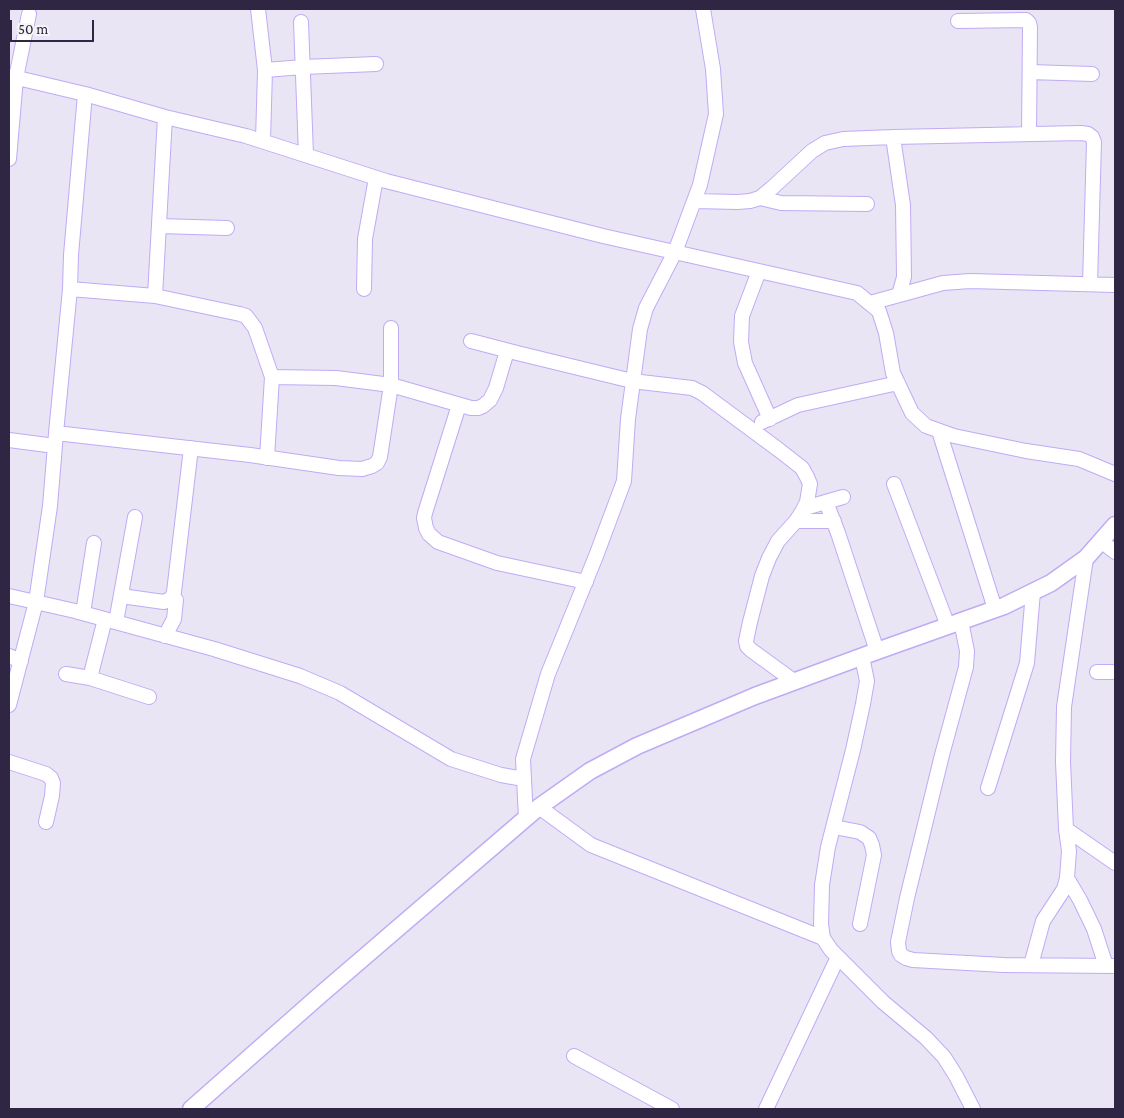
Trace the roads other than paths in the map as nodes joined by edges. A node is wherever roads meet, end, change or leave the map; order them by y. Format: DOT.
graph roads {
  1 [pos="258,9"];
  2 [pos="703,9"];
  3 [pos="29,14"];
  4 [pos="958,21"];
  5 [pos="301,22"];
  6 [pos="376,64"];
  7 [pos="303,67"];
  8 [pos="265,70"];
  9 [pos="1030,72"];
  10 [pos="1092,74"];
  11 [pos="13,77"];
  12 [pos="85,94"];
  13 [pos="165,117"];
  14 [pos="1029,134"];
  15 [pos="893,137"];
  16 [pos="263,141"];
  17 [pos="306,155"];
  18 [pos="9,159"];
  19 [pos="376,178"];
  20 [pos="760,198"];
  21 [pos="694,200"];
  22 [pos="867,204"];
  23 [pos="159,226"];
  24 [pos="227,228"];
  25 [pos="674,252"];
  26 [pos="759,271"];
  27 [pos="1090,284"];
  28 [pos="1115,285"];
  29 [pos="70,289"];
  30 [pos="364,289"];
  31 [pos="899,295"];
  32 [pos="155,296"];
  33 [pos="870,304"];
  34 [pos="390,328"];
  35 [pos="471,341"];
  36 [pos="507,350"];
  37 [pos="272,377"];
  38 [pos="632,382"];
  39 [pos="898,383"];
  40 [pos="391,384"];
  41 [pos="459,405"];
  42 [pos="770,419"];
  43 [pos="750,428"];
  44 [pos="939,431"];
  45 [pos="9,440"];
  46 [pos="55,440"];
  47 [pos="191,448"];
  48 [pos="268,458"];
  49 [pos="1115,474"];
  50 [pos="894,484"];
  51 [pos="843,497"];
  52 [pos="826,502"];
  53 [pos="805,508"];
  54 [pos="135,517"];
  55 [pos="796,520"];
  56 [pos="834,521"];
  57 [pos="1115,525"];
  58 [pos="1101,541"];
  59 [pos="94,543"];
  60 [pos="1115,552"];
  61 [pos="1086,558"];
  62 [pos="586,582"];
  63 [pos="1033,592"];
  64 [pos="9,596"];
  65 [pos="121,596"];
  66 [pos="176,600"];
  67 [pos="36,602"];
  68 [pos="995,609"];
  69 [pos="83,613"];
  70 [pos="110,621"];
  71 [pos="955,624"];
  72 [pos="165,636"];
  73 [pos="870,654"];
  74 [pos="15,658"];
  75 [pos="1097,672"];
  76 [pos="1115,672"];
  77 [pos="66,674"];
  78 [pos="90,678"];
  79 [pos="795,682"];
  80 [pos="150,697"];
  81 [pos="9,704"];
  82 [pos="9,762"];
  83 [pos="524,780"];
  84 [pos="988,788"];
  85 [pos="539,807"];
  86 [pos="526,818"];
  87 [pos="46,822"];
  88 [pos="834,827"];
  89 [pos="1066,829"];
  90 [pos="1115,863"];
  91 [pos="1068,878"];
  92 [pos="860,924"];
  93 [pos="824,938"];
  94 [pos="838,958"];
  95 [pos="1031,965"];
  96 [pos="1111,966"];
  97 [pos="574,1056"];
  98 [pos="191,1109"];
  99 [pos="672,1109"];
  100 [pos="766,1109"];
  101 [pos="973,1109"];
  1 -- 8 [label="street"];
  2 -- 21 [label="street"];
  3 -- 11 [label="street"];
  4 -- 9 [label="street"];
  5 -- 7 [label="street"];
  6 -- 7 [label="street"];
  7 -- 8 [label="street"];
  7 -- 17 [label="street"];
  8 -- 16 [label="street"];
  9 -- 10 [label="street"];
  9 -- 14 [label="street"];
  11 -- 12 [label="street"];
  11 -- 18 [label="street"];
  12 -- 13 [label="street"];
  12 -- 29 [label="street"];
  13 -- 16 [label="street"];
  13 -- 23 [label="street"];
  14 -- 15 [label="street"];
  14 -- 27 [label="street"];
  15 -- 20 [label="street"];
  15 -- 31 [label="street"];
  16 -- 17 [label="street"];
  17 -- 19 [label="street"];
  19 -- 25 [label="street"];
  19 -- 30 [label="street"];
  20 -- 21 [label="street"];
  20 -- 22 [label="street"];
  21 -- 25 [label="street"];
  23 -- 24 [label="street"];
  23 -- 32 [label="street"];
  25 -- 26 [label="street"];
  25 -- 38 [label="street"];
  26 -- 33 [label="street"];
  26 -- 42 [label="street"];
  27 -- 28 [label="street"];
  27 -- 31 [label="street"];
  29 -- 32 [label="street"];
  29 -- 46 [label="street"];
  31 -- 33 [label="street"];
  32 -- 37 [label="street"];
  33 -- 39 [label="street"];
  34 -- 40 [label="street"];
  35 -- 36 [label="street"];
  36 -- 38 [label="street"];
  36 -- 41 [label="street"];
  37 -- 40 [label="street"];
  37 -- 48 [label="street"];
  38 -- 43 [label="street"];
  38 -- 62 [label="street"];
  39 -- 42 [label="street"];
  39 -- 44 [label="street"];
  40 -- 41 [label="street"];
  40 -- 48 [label="street"];
  41 -- 62 [label="street"];
  42 -- 43 [label="street"];
  43 -- 53 [label="street"];
  44 -- 49 [label="street"];
  44 -- 68 [label="street"];
  45 -- 46 [label="street"];
  46 -- 47 [label="street"];
  46 -- 67 [label="street"];
  47 -- 48 [label="street"];
  47 -- 65 [label="street"];
  50 -- 71 [label="street"];
  51 -- 52 [label="street"];
  52 -- 53 [label="street"];
  52 -- 56 [label="street"];
  53 -- 55 [label="street"];
  54 -- 65 [label="street"];
  55 -- 56 [label="street"];
  55 -- 79 [label="street"];
  56 -- 73 [label="street"];
  57 -- 58 [label="main road"];
  58 -- 60 [label="street"];
  58 -- 61 [label="main road"];
  59 -- 69 [label="street"];
  61 -- 63 [label="main road"];
  61 -- 89 [label="street"];
  62 -- 83 [label="street"];
  63 -- 68 [label="main road"];
  63 -- 84 [label="street"];
  64 -- 67 [label="street"];
  65 -- 70 [label="street"];
  66 -- 72 [label="street"];
  67 -- 69 [label="street"];
  67 -- 74 [label="street"];
  68 -- 71 [label="main road"];
  69 -- 70 [label="street"];
  70 -- 72 [label="street"];
  70 -- 78 [label="street"];
  71 -- 73 [label="main road"];
  71 -- 95 [label="street"];
  72 -- 83 [label="street"];
  73 -- 79 [label="main road"];
  73 -- 88 [label="street"];
  74 -- 81 [label="street"];
  75 -- 76 [label="street"];
  77 -- 78 [label="street"];
  78 -- 80 [label="street"];
  79 -- 85 [label="main road"];
  82 -- 87 [label="street"];
  83 -- 86 [label="street"];
  85 -- 86 [label="main road"];
  85 -- 93 [label="street"];
  86 -- 98 [label="main road"];
  88 -- 92 [label="street"];
  88 -- 93 [label="street"];
  89 -- 90 [label="street"];
  89 -- 91 [label="street"];
  91 -- 95 [label="street"];
  91 -- 96 [label="street"];
  93 -- 94 [label="street"];
  94 -- 100 [label="street"];
  94 -- 101 [label="street"];
  95 -- 96 [label="street"];
  97 -- 99 [label="street"];
}
